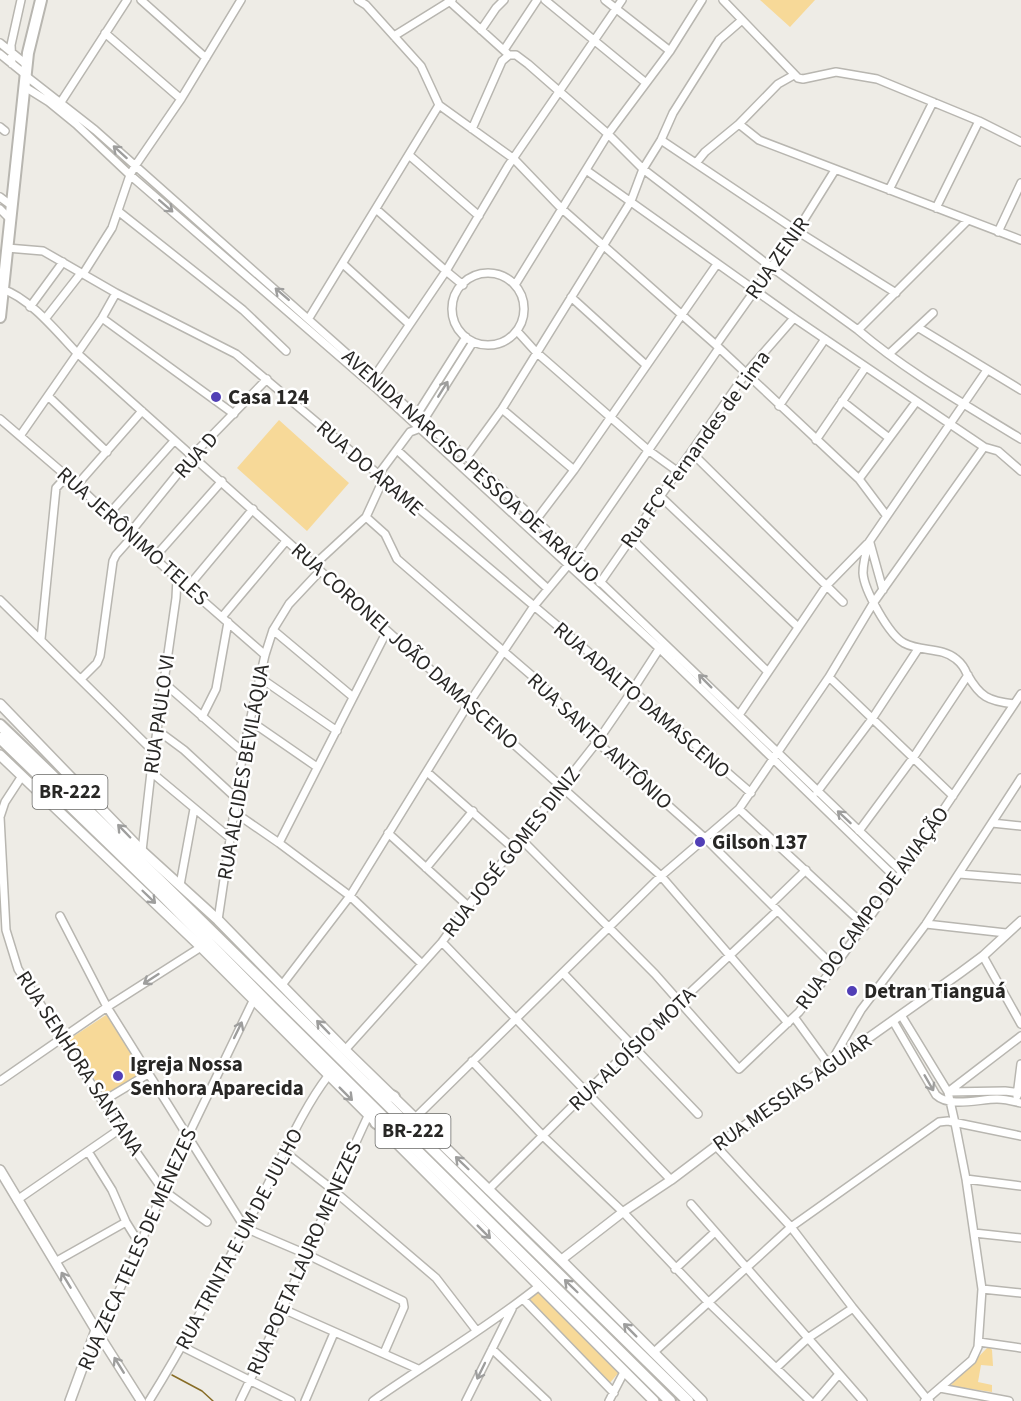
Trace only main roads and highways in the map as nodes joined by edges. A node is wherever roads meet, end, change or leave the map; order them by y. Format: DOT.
graph roads {
  1 [pos="41,0"];
  2 [pos="0,316"];
  3 [pos="0,704"];
  4 [pos="0,725"];
  5 [pos="0,738"];
  6 [pos="0,755"];
  7 [pos="141,855"];
  8 [pos="360,1080"];
  9 [pos="394,1097"];
  10 [pos="372,1119"];
  11 [pos="406,1141"];
  12 [pos="0,1170"];
  13 [pos="70,1401"];
  14 [pos="654,1401"];
  15 [pos="670,1401"];
  16 [pos="688,1401"];
  17 [pos="702,1401"];
  1 -- 2 [label="highway"];
  7 -- 3 [label="main road, one-way"];
  4 -- 7 [label="highway, BR-222"];
  5 -- 11 [label="highway, BR-222"];
  6 -- 10 [label="main road, BR-222, one-way"];
  7 -- 8 [label="highway, BR-222"];
  9 -- 7 [label="main road, one-way"];
  8 -- 9 [label="highway"];
  16 -- 8 [label="highway, BR-222, one-way"];
  17 -- 9 [label="main road, one-way"];
  10 -- 11 [label="highway"];
  10 -- 14 [label="main road, BR-222, one-way"];
  11 -- 15 [label="highway, BR-222"];
  13 -- 12 [label="main road, RUA ZECA TELES DE MENEZES, one-way"];
}
